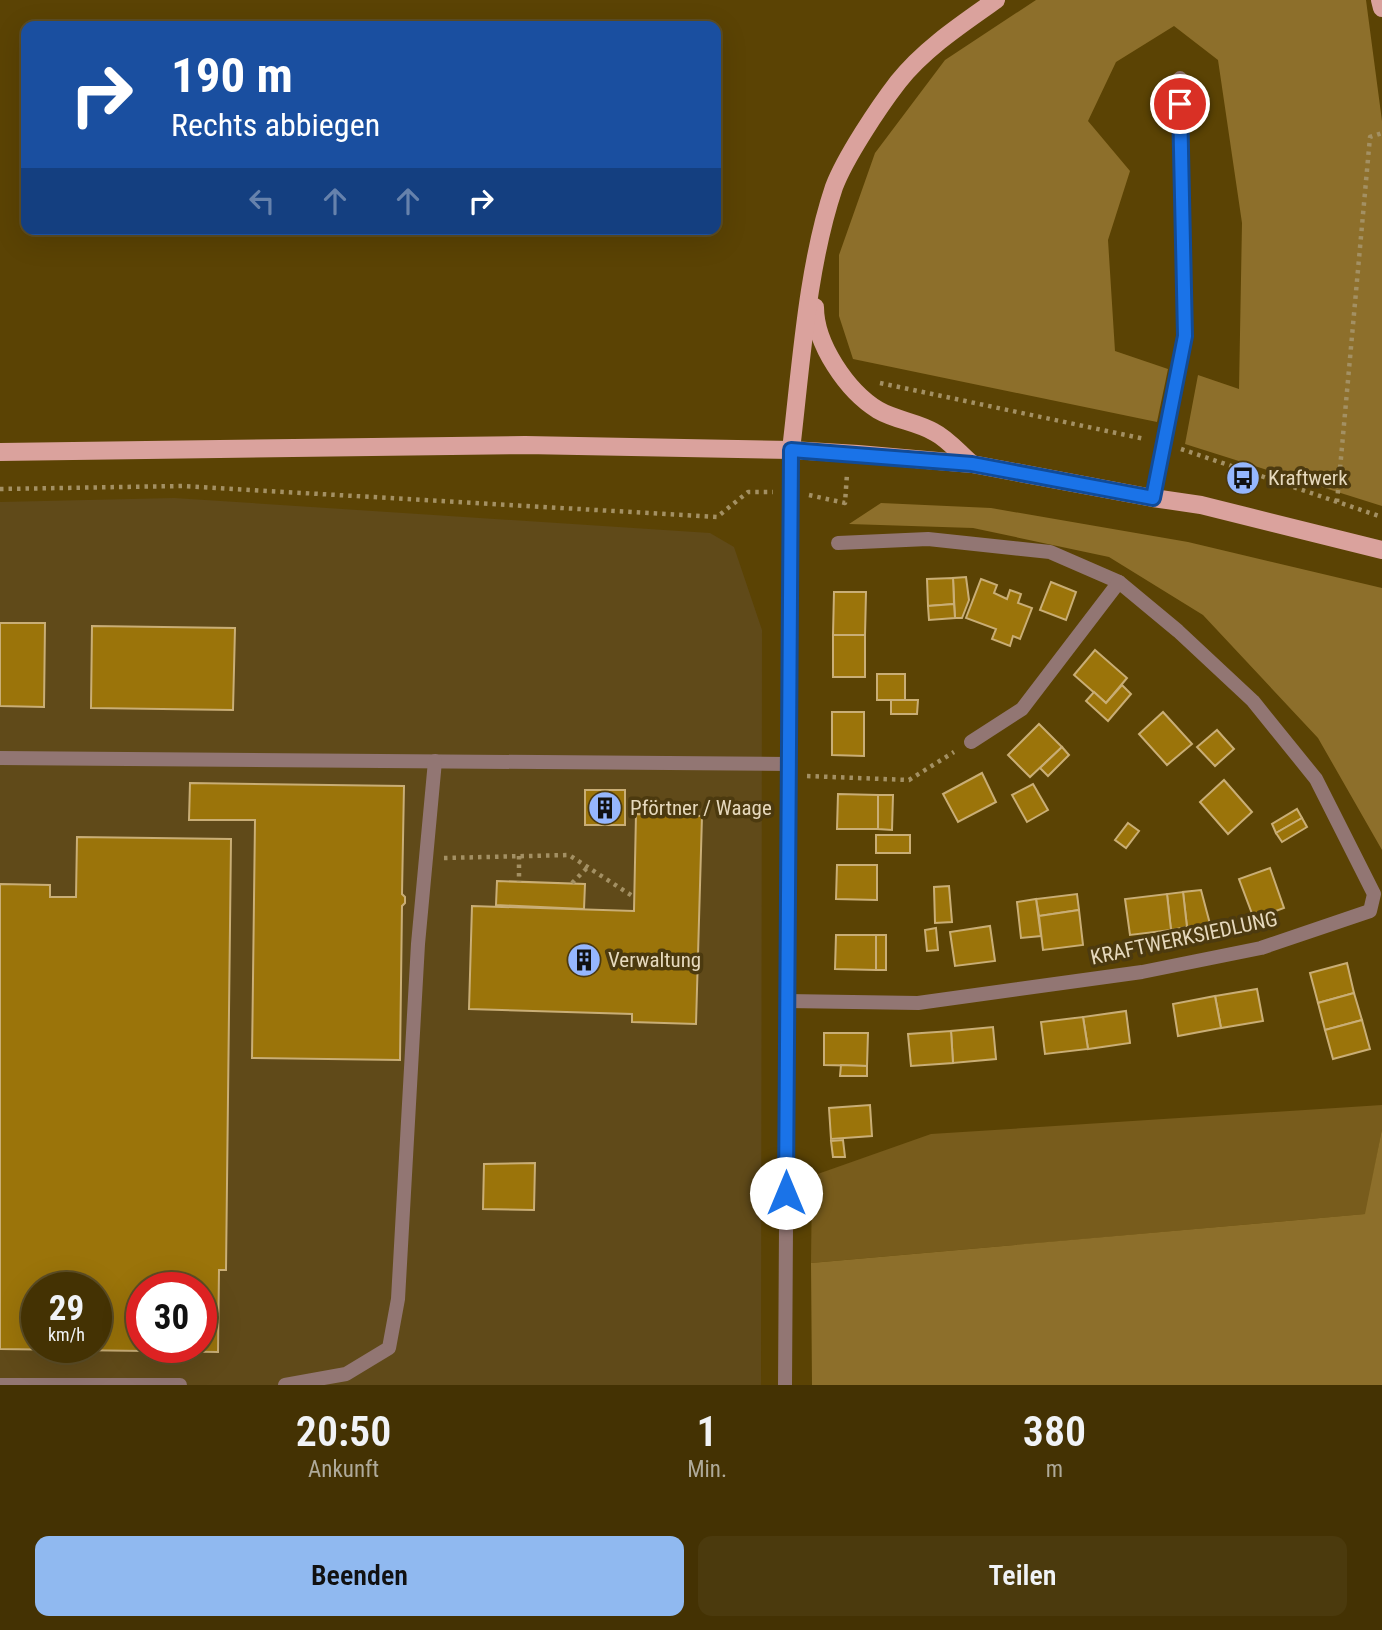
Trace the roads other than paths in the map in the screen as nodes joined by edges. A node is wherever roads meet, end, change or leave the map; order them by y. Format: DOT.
graph roads {
  1 [pos="996,0"];
  2 [pos="1380,0"];
  3 [pos="1382,8"];
  4 [pos="1180,78"];
  5 [pos="816,255"];
  6 [pos="791,450"];
  7 [pos="0,452"];
  8 [pos="972,464"];
  9 [pos="1153,498"];
  10 [pos="838,543"];
  11 [pos="1382,550"];
  12 [pos="1119,582"];
  13 [pos="971,742"];
  14 [pos="0,758"];
  15 [pos="435,761"];
  16 [pos="788,770"];
  17 [pos="787,1001"];
  18 [pos="0,1385"];
  19 [pos="180,1385"];
  20 [pos="285,1385"];
  21 [pos="785,1385"];
  1 -- 5 [label="main road"];
  2 -- 3 [label="main road"];
  4 -- 9 [label="street"];
  5 -- 6 [label="main road"];
  5 -- 8 [label="main road"];
  6 -- 7 [label="main road"];
  6 -- 8 [label="main road"];
  6 -- 16 [label="street"];
  8 -- 9 [label="main road"];
  9 -- 11 [label="main road"];
  10 -- 12 [label="street, KRAFTWERKSIEDLUNG"];
  12 -- 13 [label="street"];
  12 -- 17 [label="street, KRAFTWERKSIEDLUNG"];
  14 -- 15 [label="street"];
  15 -- 16 [label="street"];
  15 -- 20 [label="street"];
  16 -- 17 [label="street"];
  17 -- 21 [label="street"];
  18 -- 19 [label="street"];
}
